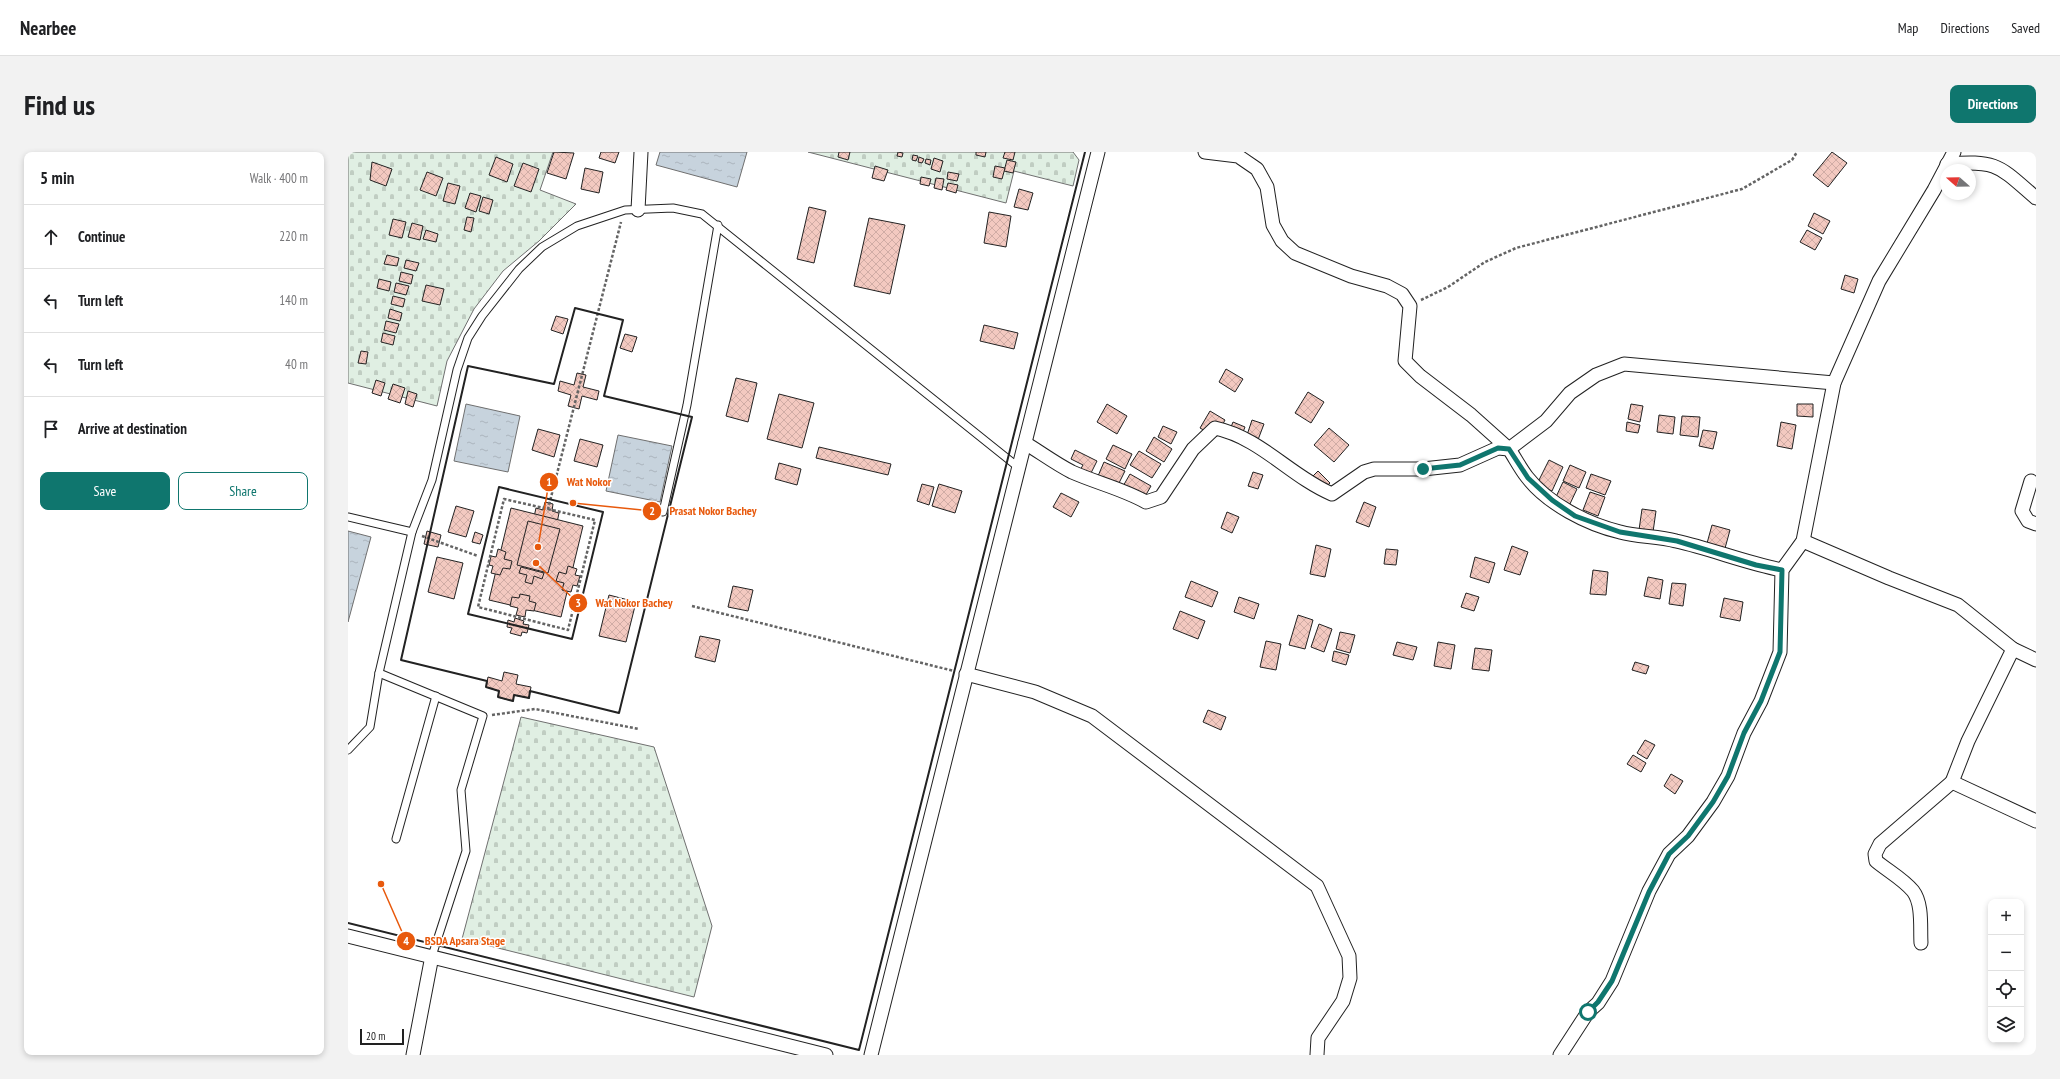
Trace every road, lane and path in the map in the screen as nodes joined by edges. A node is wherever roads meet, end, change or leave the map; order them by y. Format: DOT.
graph roads {
  1 [pos="641,152"];
  2 [pos="1098,152"];
  3 [pos="1205,152"];
  4 [pos="1797,152"];
  5 [pos="1954,152"];
  6 [pos="1948,164"];
  7 [pos="1940,179"];
  8 [pos="2036,198"];
  9 [pos="631,210"];
  10 [pos="718,225"];
  11 [pos="1410,306"];
  12 [pos="1834,383"];
  13 [pos="1025,443"];
  14 [pos="1509,449"];
  15 [pos="1018,467"];
  16 [pos="2031,481"];
  17 [pos="548,509"];
  18 [pos="664,512"];
  19 [pos="348,517"];
  20 [pos="2036,524"];
  21 [pos="412,532"];
  22 [pos="1803,540"];
  23 [pos="478,556"];
  24 [pos="1782,570"];
  25 [pos="692,606"];
  26 [pos="2013,649"];
  27 [pos="2036,660"];
  28 [pos="379,673"];
  29 [pos="966,674"];
  30 [pos="436,696"];
  31 [pos="483,716"];
  32 [pos="639,729"];
  33 [pos="348,750"];
  34 [pos="1952,782"];
  35 [pos="2036,821"];
  36 [pos="396,839"];
  37 [pos="348,936"];
  38 [pos="1921,943"];
  39 [pos="432,956"];
  40 [pos="413,1055"];
  41 [pos="826,1055"];
  42 [pos="871,1055"];
  43 [pos="1318,1055"];
  44 [pos="1560,1055"];
  1 -- 9 [label="street"];
  2 -- 13 [label="street"];
  3 -- 11 [label="street"];
  4 -- 11 [label="path"];
  5 -- 6 [label="street"];
  6 -- 8 [label="street"];
  7 -- 12 [label="street"];
  9 -- 10 [label="lane"];
  9 -- 17 [label="path"];
  9 -- 21 [label="lane"];
  10 -- 15 [label="lane"];
  10 -- 18 [label="lane"];
  11 -- 14 [label="street"];
  12 -- 14 [label="street"];
  12 -- 22 [label="street"];
  13 -- 14 [label="street"];
  13 -- 15 [label="street"];
  14 -- 24 [label="street"];
  15 -- 29 [label="street"];
  16 -- 20 [label="street"];
  17 -- 17 [label="path"];
  19 -- 21 [label="lane"];
  21 -- 23 [label="path"];
  21 -- 28 [label="lane"];
  22 -- 24 [label="street"];
  22 -- 26 [label="street"];
  24 -- 44 [label="street"];
  25 -- 29 [label="path"];
  26 -- 27 [label="street"];
  26 -- 34 [label="street"];
  28 -- 30 [label="lane"];
  28 -- 33 [label="lane"];
  29 -- 42 [label="street"];
  29 -- 43 [label="street"];
  30 -- 31 [label="lane"];
  30 -- 36 [label="lane"];
  31 -- 32 [label="path"];
  31 -- 39 [label="lane"];
  34 -- 35 [label="street"];
  34 -- 38 [label="street"];
  37 -- 39 [label="street"];
  39 -- 40 [label="street"];
  39 -- 41 [label="street"];
}
